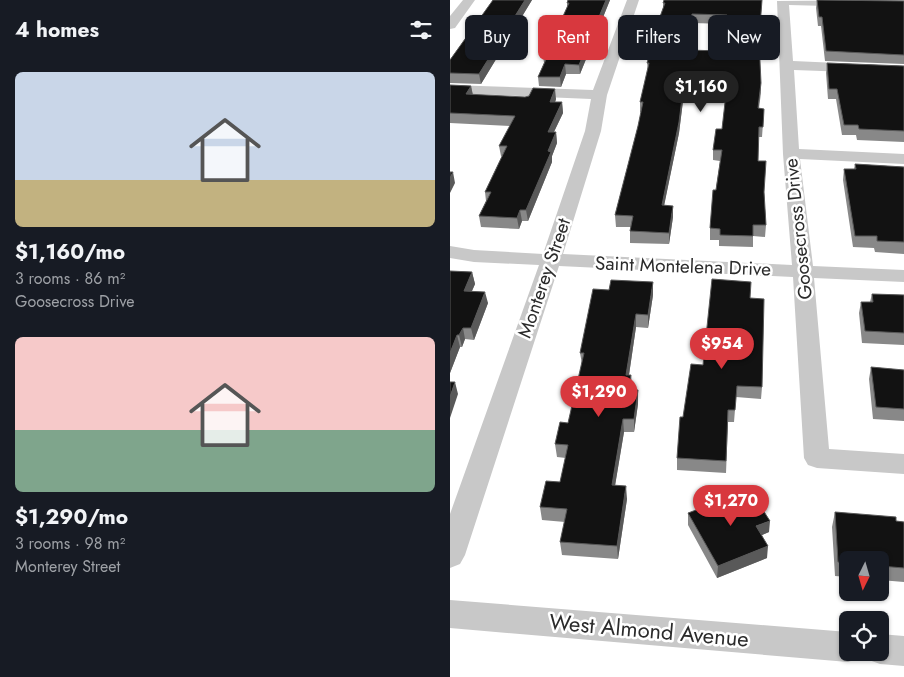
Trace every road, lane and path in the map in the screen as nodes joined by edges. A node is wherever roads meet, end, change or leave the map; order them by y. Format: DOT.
graph roads {
  1 [pos="469,0"];
  2 [pos="633,0"];
  3 [pos="783,1"];
  4 [pos="904,4"];
  5 [pos="450,25"];
  6 [pos="786,65"];
  7 [pos="904,70"];
  8 [pos="450,89"];
  9 [pos="599,95"];
  10 [pos="791,154"];
  11 [pos="904,159"];
  12 [pos="450,252"];
  13 [pos="551,260"];
  14 [pos="803,270"];
  15 [pos="904,276"];
  16 [pos="904,464"];
  17 [pos="450,555"];
  18 [pos="450,614"];
  19 [pos="839,646"];
  20 [pos="889,650"];
  21 [pos="904,651"];
  1 -- 5 [label="street"];
  2 -- 9 [label="street, Monterey Street"];
  3 -- 4 [label="street"];
  3 -- 6 [label="street, Goosecross Drive"];
  6 -- 7 [label="street"];
  6 -- 10 [label="street, Goosecross Drive"];
  8 -- 9 [label="street"];
  9 -- 13 [label="street, Monterey Street"];
  10 -- 11 [label="street"];
  10 -- 14 [label="street, Goosecross Drive"];
  12 -- 13 [label="street, Saint Montelena Drive"];
  13 -- 14 [label="street, Saint Montelena Drive"];
  13 -- 17 [label="street, Monterey Street"];
  14 -- 15 [label="street, Saint Montelena Drive"];
  14 -- 16 [label="street, Goosecross Drive"];
  18 -- 19 [label="street, West Almond Avenue"];
  20 -- 21 [label="street"];
}
